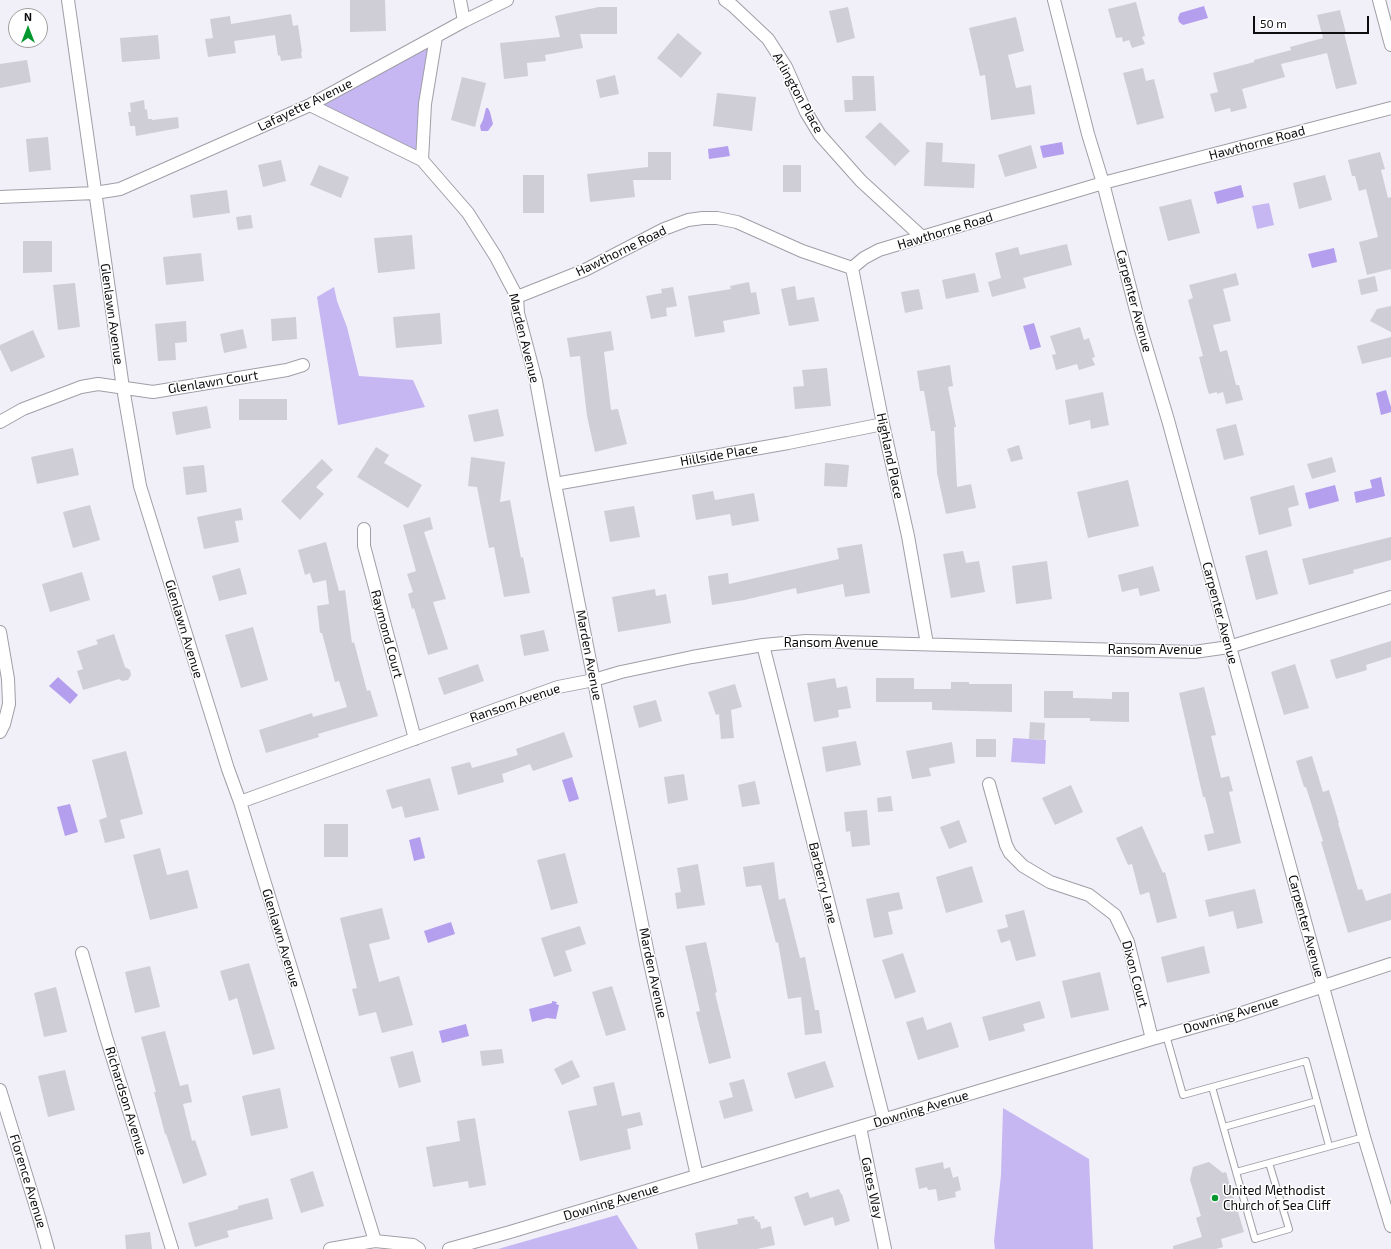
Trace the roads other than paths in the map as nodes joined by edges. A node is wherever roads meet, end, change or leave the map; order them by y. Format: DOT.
graph roads {
  1 [pos="68,0"];
  2 [pos="460,0"];
  3 [pos="507,0"];
  4 [pos="725,0"];
  5 [pos="1054,0"];
  6 [pos="1379,0"];
  7 [pos="464,21"];
  8 [pos="436,37"];
  9 [pos="1391,45"];
  10 [pos="310,105"];
  11 [pos="1391,108"];
  12 [pos="422,160"];
  13 [pos="1103,183"];
  14 [pos="95,193"];
  15 [pos="0,197"];
  16 [pos="922,237"];
  17 [pos="852,268"];
  18 [pos="517,297"];
  19 [pos="303,366"];
  20 [pos="123,388"];
  21 [pos="0,422"];
  22 [pos="883,424"];
  23 [pos="555,484"];
  24 [pos="364,529"];
  25 [pos="1391,597"];
  26 [pos="0,632"];
  27 [pos="927,644"];
  28 [pos="762,645"];
  29 [pos="1229,647"];
  30 [pos="594,680"];
  31 [pos="0,732"];
  32 [pos="415,739"];
  33 [pos="989,784"];
  34 [pos="240,802"];
  35 [pos="82,953"];
  36 [pos="1391,964"];
  37 [pos="1322,986"];
  38 [pos="1166,1035"];
  39 [pos="1152,1039"];
  40 [pos="1212,1087"];
  41 [pos="0,1090"];
  42 [pos="1317,1101"];
  43 [pos="884,1120"];
  44 [pos="860,1127"];
  45 [pos="1224,1127"];
  46 [pos="1364,1137"];
  47 [pos="1329,1146"];
  48 [pos="1269,1163"];
  49 [pos="1236,1172"];
  50 [pos="697,1176"];
  51 [pos="1391,1226"];
  52 [pos="375,1241"];
  53 [pos="48,1249"];
  54 [pos="172,1249"];
  55 [pos="330,1249"];
  56 [pos="419,1249"];
  57 [pos="449,1249"];
  58 [pos="885,1249"];
  1 -- 14 [label="street, Glenlawn Avenue"];
  2 -- 7 [label="street"];
  3 -- 7 [label="street, Lafayette Avenue"];
  4 -- 16 [label="street, Arlington Place"];
  5 -- 13 [label="street, Carpenter Avenue"];
  6 -- 9 [label="street"];
  7 -- 8 [label="street, Lafayette Avenue"];
  8 -- 10 [label="street, Lafayette Avenue"];
  8 -- 12 [label="street"];
  10 -- 12 [label="street, Marden Avenue"];
  10 -- 14 [label="street, Lafayette Avenue"];
  11 -- 13 [label="street, Hawthorne Road"];
  12 -- 18 [label="street, Marden Avenue"];
  13 -- 16 [label="street, Hawthorne Road"];
  13 -- 29 [label="street, Carpenter Avenue"];
  14 -- 15 [label="street, Lafayette Avenue"];
  14 -- 20 [label="street, Glenlawn Avenue"];
  16 -- 17 [label="street, Hawthorne Road"];
  17 -- 18 [label="street, Hawthorne Road"];
  17 -- 22 [label="street, Highland Place"];
  18 -- 23 [label="street, Marden Avenue"];
  19 -- 20 [label="street, Glenlawn Court"];
  20 -- 21 [label="street, Glenlawn Court"];
  20 -- 34 [label="street, Glenlawn Avenue"];
  22 -- 23 [label="street, Hillside Place"];
  22 -- 27 [label="street, Highland Place"];
  23 -- 30 [label="street, Marden Avenue"];
  24 -- 32 [label="street, Raymond Court"];
  25 -- 29 [label="street, Ransom Avenue"];
  26 -- 31 [label="street"];
  27 -- 28 [label="street, Ransom Avenue"];
  27 -- 29 [label="street, Ransom Avenue"];
  28 -- 30 [label="street, Ransom Avenue"];
  28 -- 43 [label="street, Barberry Lane"];
  29 -- 37 [label="street, Carpenter Avenue"];
  30 -- 32 [label="street, Ransom Avenue"];
  30 -- 50 [label="street, Marden Avenue"];
  32 -- 34 [label="street, Ransom Avenue"];
  33 -- 39 [label="street, Dixon Court"];
  34 -- 52 [label="street, Glenlawn Avenue"];
  35 -- 54 [label="street, Richardson Avenue"];
  36 -- 37 [label="street, Downing Avenue"];
  37 -- 38 [label="street, Downing Avenue"];
  37 -- 46 [label="street, Carpenter Avenue"];
  38 -- 39 [label="street, Downing Avenue"];
  38 -- 40 [label="lane"];
  39 -- 43 [label="street, Downing Avenue"];
  40 -- 42 [label="lane"];
  40 -- 45 [label="lane"];
  41 -- 53 [label="street, Florence Avenue"];
  42 -- 45 [label="lane"];
  42 -- 47 [label="lane"];
  43 -- 44 [label="street, Downing Avenue"];
  44 -- 50 [label="street, Downing Avenue"];
  44 -- 58 [label="street, Gates Way"];
  45 -- 49 [label="lane"];
  46 -- 47 [label="lane"];
  46 -- 51 [label="street, Carpenter Avenue"];
  47 -- 48 [label="lane"];
  48 -- 49 [label="lane"];
  48 -- 49 [label="lane"];
  50 -- 57 [label="street, Downing Avenue"];
  52 -- 55 [label="street"];
  52 -- 56 [label="street"];
}
